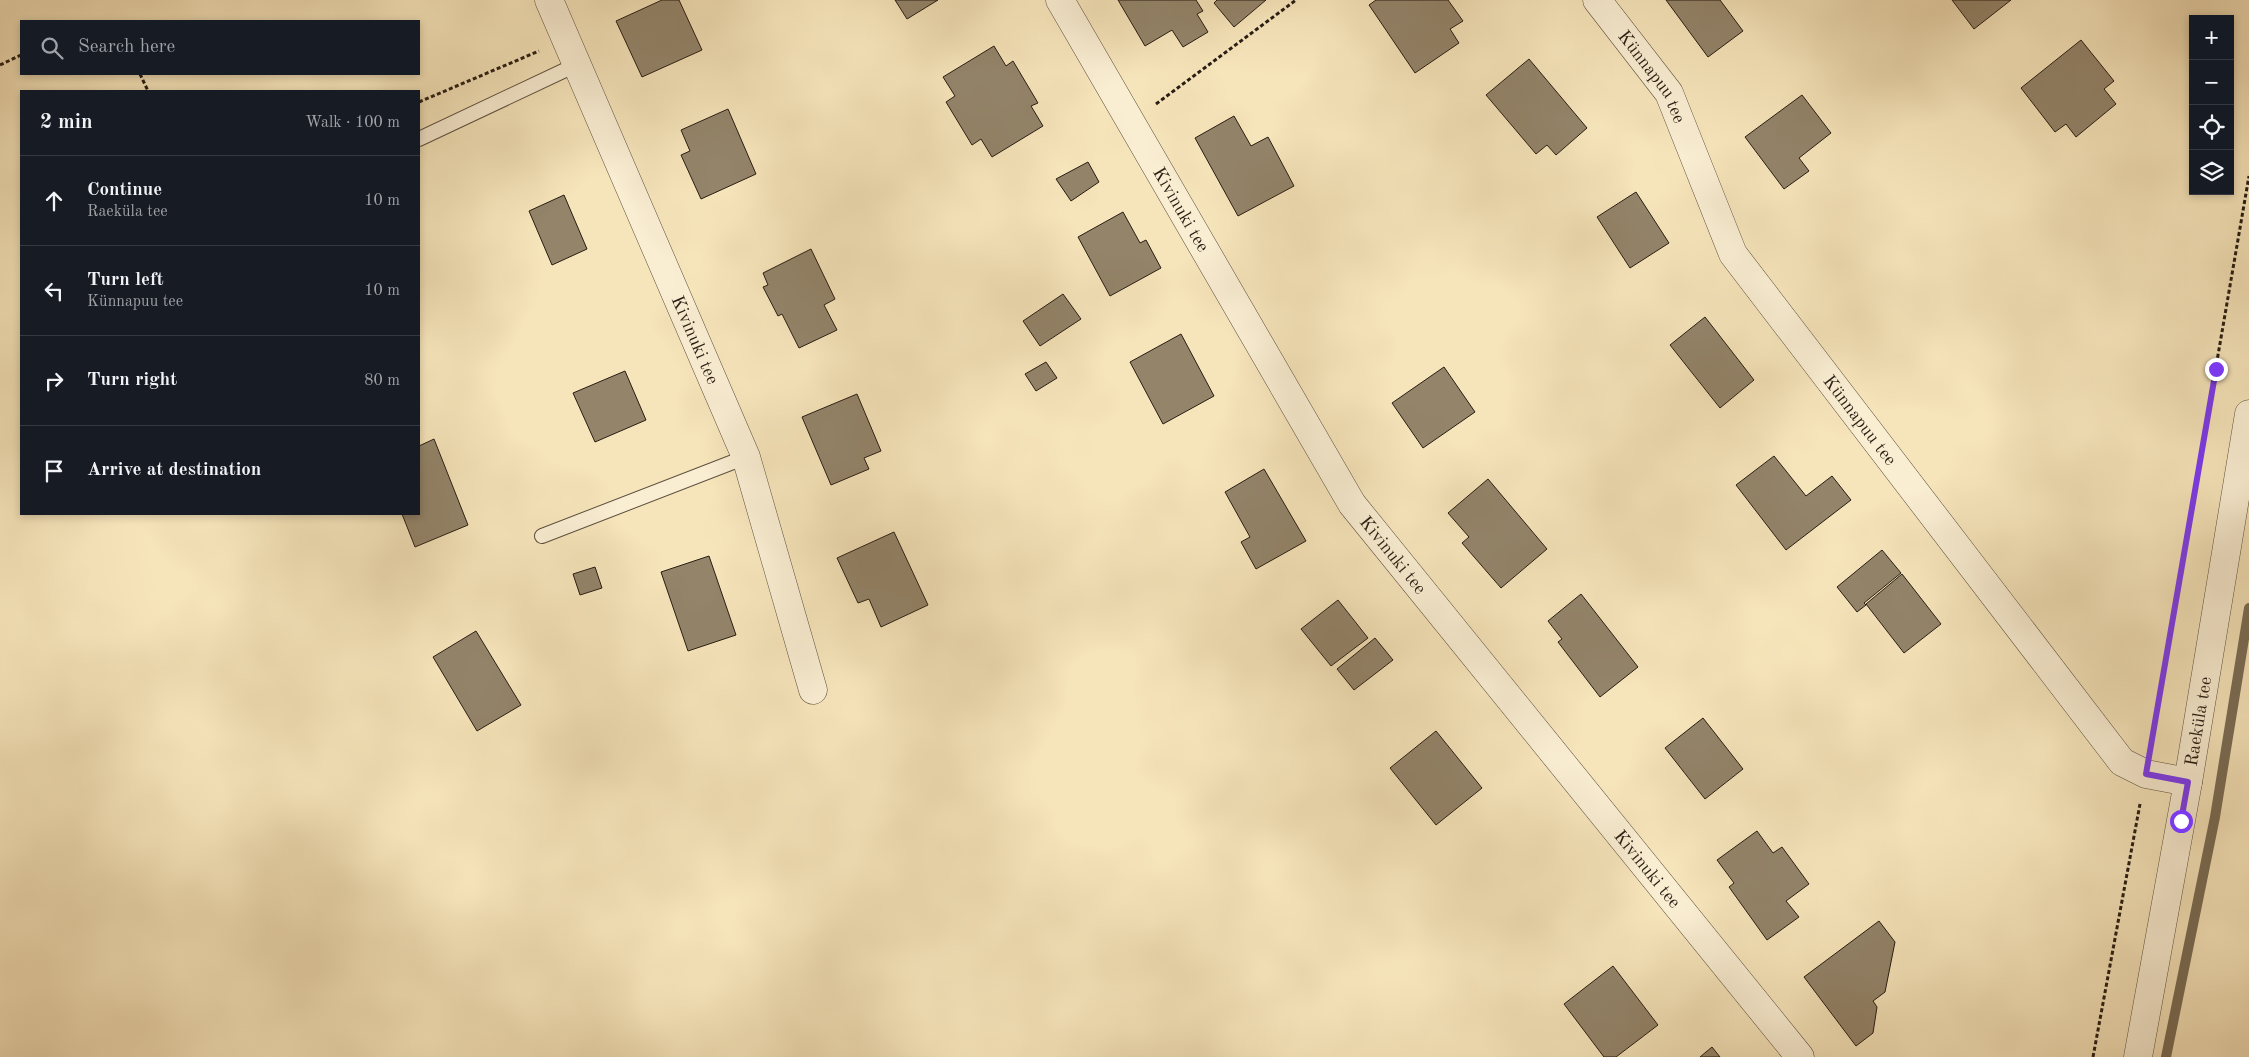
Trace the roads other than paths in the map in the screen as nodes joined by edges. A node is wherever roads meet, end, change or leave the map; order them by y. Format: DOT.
graph roads {
  1 [pos="549,0"];
  2 [pos="1060,0"];
  3 [pos="1597,0"];
  4 [pos="578,64"];
  5 [pos="420,139"];
  6 [pos="2249,414"];
  7 [pos="746,457"];
  8 [pos="542,536"];
  9 [pos="813,690"];
  10 [pos="2188,782"];
  11 [pos="1800,1057"];
  12 [pos="2138,1057"];
  1 -- 4 [label="street, Kivinuki tee"];
  2 -- 11 [label="street, Kivinuki tee"];
  3 -- 10 [label="street, Künnapuu tee"];
  4 -- 5 [label="lane"];
  4 -- 7 [label="street, Kivinuki tee"];
  6 -- 10 [label="street, Raeküla tee"];
  7 -- 8 [label="lane"];
  7 -- 9 [label="street, Kivinuki tee"];
  10 -- 12 [label="street, Raeküla tee"];
}
